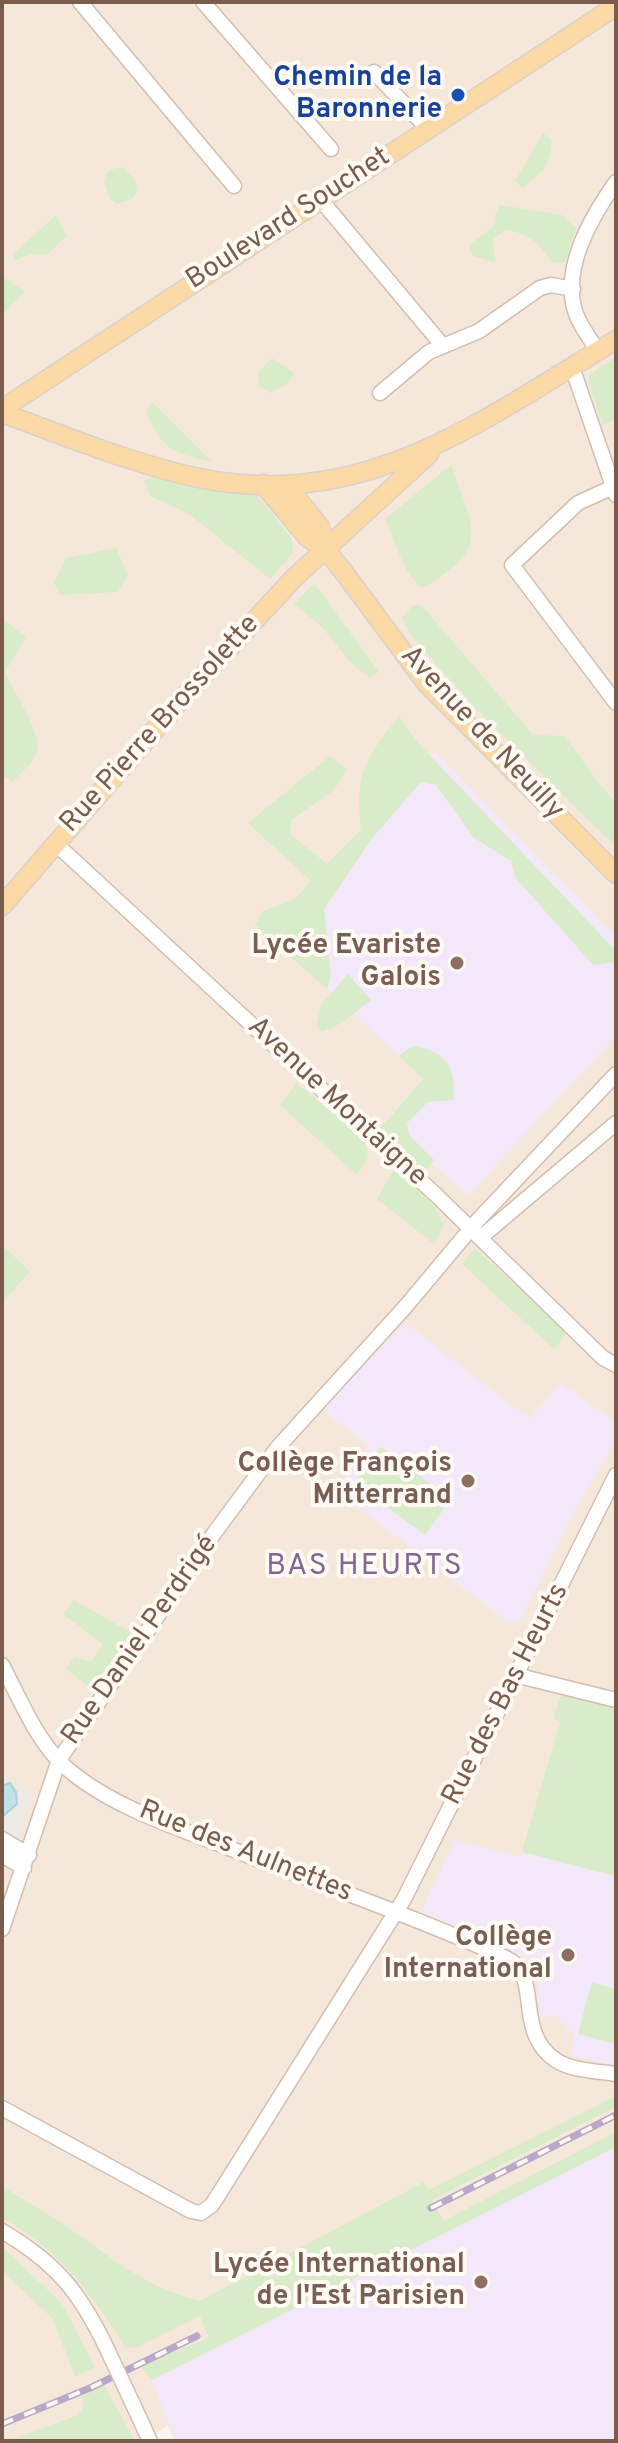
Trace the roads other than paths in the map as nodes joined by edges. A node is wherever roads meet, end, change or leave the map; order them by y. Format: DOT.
graph roads {
  1 [pos="80,2"];
  2 [pos="203,2"];
  3 [pos="616,6"];
  4 [pos="374,72"];
  5 [pos="428,129"];
  6 [pos="331,149"];
  7 [pos="616,182"];
  8 [pos="234,186"];
  9 [pos="320,199"];
  10 [pos="573,289"];
  11 [pos="616,340"];
  12 [pos="443,346"];
  13 [pos="598,351"];
  14 [pos="572,367"];
  15 [pos="380,393"];
  16 [pos="2,411"];
  17 [pos="437,447"];
  18 [pos="263,484"];
  19 [pos="287,486"];
  20 [pos="614,491"];
  21 [pos="325,549"];
  22 [pos="616,703"];
  23 [pos="55,843"];
  24 [pos="616,874"];
  25 [pos="2,906"];
  26 [pos="616,1074"];
  27 [pos="616,1123"];
  28 [pos="475,1233"];
  29 [pos="616,1365"];
  30 [pos="616,1475"];
  31 [pos="2,1665"];
  32 [pos="515,1675"];
  33 [pos="616,1700"];
  34 [pos="59,1760"];
  35 [pos="2,1839"];
  36 [pos="2,1855"];
  37 [pos="26,1862"];
  38 [pos="394,1914"];
  39 [pos="2,1929"];
  40 [pos="616,2074"];
  41 [pos="2,2108"];
  42 [pos="2,2231"];
  43 [pos="150,2441"];
  1 -- 8 [label="street"];
  2 -- 6 [label="street"];
  3 -- 5 [label="main road, Boulevard Souchet"];
  4 -- 5 [label="street"];
  5 -- 9 [label="main road, Boulevard Souchet"];
  7 -- 10 [label="street"];
  9 -- 12 [label="street"];
  9 -- 16 [label="main road, Boulevard Souchet"];
  10 -- 12 [label="street"];
  10 -- 13 [label="street"];
  11 -- 13 [label="main road"];
  12 -- 15 [label="street"];
  13 -- 14 [label="main road"];
  14 -- 17 [label="main road"];
  14 -- 20 [label="street"];
  16 -- 18 [label="main road"];
  17 -- 19 [label="main road"];
  17 -- 21 [label="main road, Rue Pierre Brossolette"];
  18 -- 19 [label="main road"];
  18 -- 21 [label="main road, Avenue de Neuilly"];
  19 -- 21 [label="main road, Avenue de Neuilly"];
  20 -- 22 [label="street"];
  21 -- 23 [label="main road, Rue Pierre Brossolette"];
  21 -- 24 [label="main road, Avenue de Neuilly"];
  23 -- 25 [label="main road, Rue Pierre Brossolette"];
  23 -- 28 [label="street, Avenue Montaigne"];
  26 -- 28 [label="street"];
  27 -- 28 [label="street, Rue Daniel Perdrigé"];
  28 -- 29 [label="street, Avenue Montaigne"];
  28 -- 34 [label="street, Rue Daniel Perdrigé"];
  30 -- 32 [label="street, Rue des Bas Heurts"];
  31 -- 34 [label="street, Rue des Aulnettes"];
  32 -- 33 [label="street"];
  32 -- 38 [label="street, Rue des Bas Heurts"];
  34 -- 37 [label="street, Rue Daniel Perdrigé"];
  34 -- 38 [label="street, Rue des Aulnettes"];
  35 -- 37 [label="street"];
  36 -- 37 [label="street"];
  37 -- 39 [label="street, Rue Daniel Perdrigé"];
  38 -- 40 [label="street, Rue des Aulnettes"];
  38 -- 41 [label="street, Rue des Bas Heurts"];
  42 -- 43 [label="street, bridge"];
}
